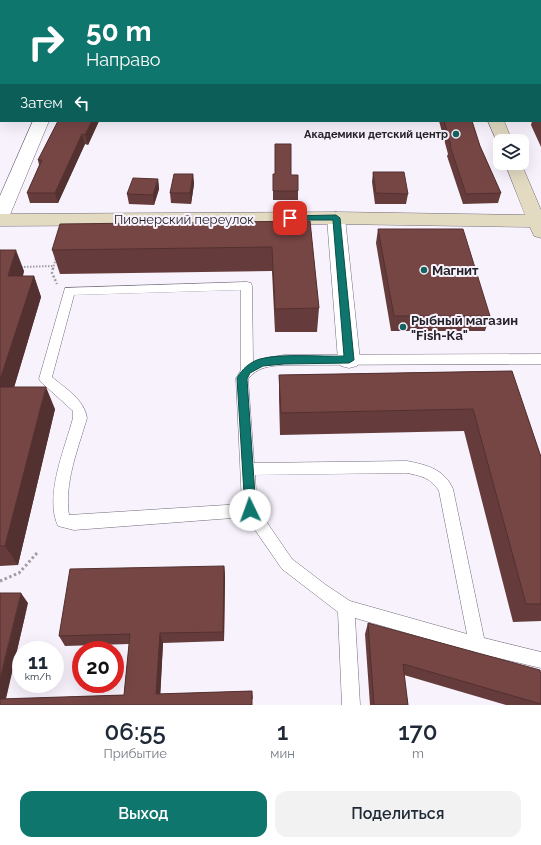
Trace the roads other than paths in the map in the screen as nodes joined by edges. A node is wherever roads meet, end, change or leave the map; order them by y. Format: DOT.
graph roads {
  1 [pos="41,122"];
  2 [pos="496,122"];
  3 [pos="501,134"];
  4 [pos="516,170"];
  5 [pos="0,217"];
  6 [pos="336,218"];
  7 [pos="0,220"];
  8 [pos="539,227"];
  9 [pos="541,359"];
  10 [pos="349,360"];
  11 [pos="247,371"];
  12 [pos="248,469"];
  13 [pos="250,510"];
  14 [pos="346,608"];
  15 [pos="477,645"];
  16 [pos="541,660"];
  17 [pos="351,705"];
  1 -- 5 [label="street"];
  2 -- 3 [label="street"];
  4 -- 8 [label="street"];
  6 -- 7 [label="street, Пионерский переулок"];
  6 -- 8 [label="street, Пионерский переулок"];
  6 -- 10 [label="street"];
  9 -- 10 [label="lane"];
  10 -- 11 [label="lane"];
  11 -- 12 [label="lane"];
  11 -- 13 [label="lane"];
  12 -- 13 [label="lane"];
  12 -- 15 [label="lane"];
  13 -- 14 [label="lane"];
  14 -- 15 [label="lane"];
  14 -- 17 [label="lane"];
  15 -- 16 [label="lane"];
}
